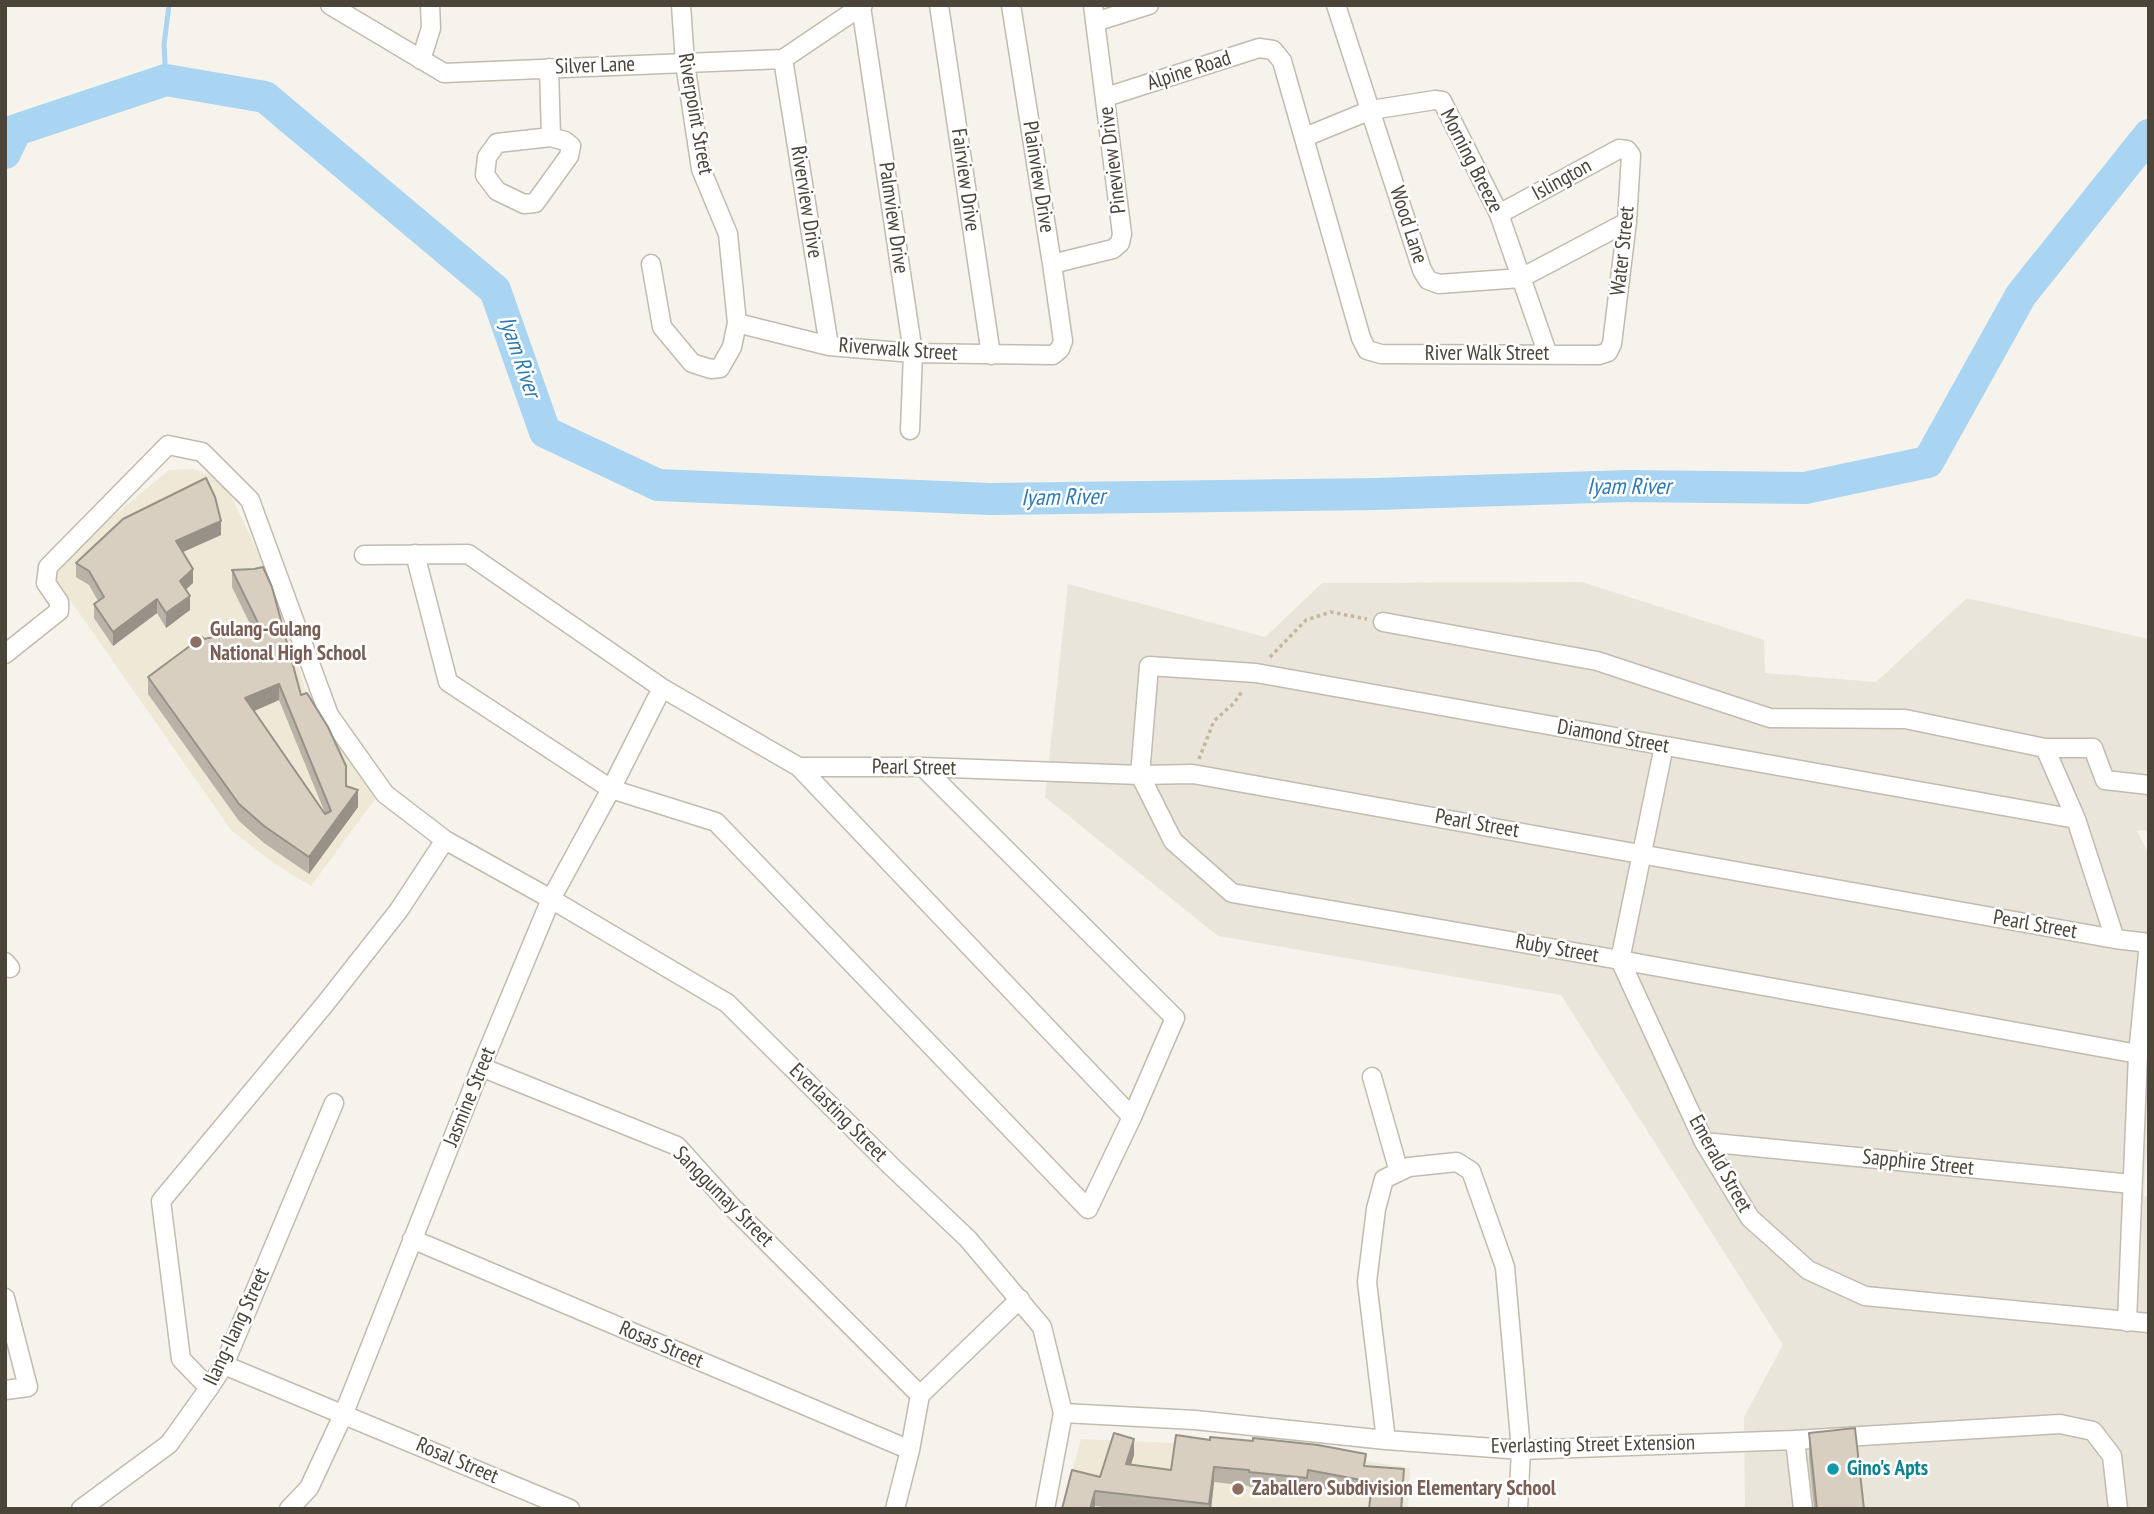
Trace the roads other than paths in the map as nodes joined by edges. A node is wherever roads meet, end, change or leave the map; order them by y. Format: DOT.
graph roads {
  1 [pos="330,5"];
  2 [pos="430,5"];
  3 [pos="681,5"];
  4 [pos="939,5"];
  5 [pos="1011,5"];
  6 [pos="1149,5"];
  7 [pos="1336,5"];
  8 [pos="862,6"];
  9 [pos="1094,14"];
  10 [pos="783,59"];
  11 [pos="421,60"];
  12 [pos="685,62"];
  13 [pos="549,68"];
  14 [pos="1106,97"];
  15 [pos="1371,110"];
  16 [pos="551,137"];
  17 [pos="1305,137"];
  18 [pos="1627,150"];
  19 [pos="1499,214"];
  20 [pos="1627,222"];
  21 [pos="652,264"];
  22 [pos="1052,264"];
  23 [pos="1521,278"];
  24 [pos="737,323"];
  25 [pos="830,346"];
  26 [pos="1060,349"];
  27 [pos="1608,352"];
  28 [pos="913,353"];
  29 [pos="991,355"];
  30 [pos="1548,355"];
  31 [pos="910,430"];
  32 [pos="415,554"];
  33 [pos="364,555"];
  34 [pos="1383,622"];
  35 [pos="5,654"];
  36 [pos="662,688"];
  37 [pos="1664,746"];
  38 [pos="2045,748"];
  39 [pos="799,767"];
  40 [pos="923,767"];
  41 [pos="1140,775"];
  42 [pos="2149,785"];
  43 [pos="611,789"];
  44 [pos="2076,819"];
  45 [pos="445,840"];
  46 [pos="1641,853"];
  47 [pos="551,899"];
  48 [pos="2115,939"];
  49 [pos="2149,943"];
  50 [pos="1620,960"];
  51 [pos="2138,1054"];
  52 [pos="481,1067"];
  53 [pos="1372,1077"];
  54 [pos="334,1103"];
  55 [pos="1132,1117"];
  56 [pos="1704,1142"];
  57 [pos="1399,1172"];
  58 [pos="2132,1184"];
  59 [pos="412,1239"];
  60 [pos="5,1298"];
  61 [pos="1020,1299"];
  62 [pos="2127,1322"];
  63 [pos="2149,1323"];
  64 [pos="224,1365"];
  65 [pos="209,1388"];
  66 [pos="5,1390"];
  67 [pos="920,1395"];
  68 [pos="344,1413"];
  69 [pos="1063,1413"];
  70 [pos="1386,1440"];
  71 [pos="1795,1440"];
  72 [pos="910,1450"];
  73 [pos="1521,1450"];
  74 [pos="81,1509"];
  75 [pos="289,1509"];
  76 [pos="570,1509"];
  77 [pos="895,1509"];
  78 [pos="1045,1509"];
  79 [pos="1518,1509"];
  80 [pos="1803,1509"];
  81 [pos="2118,1509"];
  1 -- 11 [label="street, Silver Lane"];
  2 -- 11 [label="street"];
  3 -- 12 [label="street, Riverpoint Street"];
  4 -- 29 [label="street, Fairview Drive"];
  5 -- 22 [label="street, Plainview Drive"];
  6 -- 9 [label="street"];
  7 -- 15 [label="street, Wood Lane"];
  8 -- 10 [label="street"];
  8 -- 28 [label="street, Palmview Drive"];
  9 -- 14 [label="street, Pineview Drive"];
  10 -- 12 [label="street, Silver Lane"];
  10 -- 25 [label="street, Riverview Drive"];
  11 -- 13 [label="street, Silver Lane"];
  12 -- 13 [label="street, Silver Lane"];
  12 -- 24 [label="street, Riverpoint Street"];
  13 -- 16 [label="street"];
  14 -- 17 [label="street, Alpine Road"];
  14 -- 22 [label="street, Pineview Drive"];
  15 -- 17 [label="street, Morning Breeze"];
  15 -- 19 [label="street, Morning Breeze"];
  15 -- 23 [label="street, Wood Lane"];
  16 -- 16 [label="street"];
  17 -- 30 [label="street, River Walk Street"];
  18 -- 19 [label="street, Islington"];
  18 -- 20 [label="street, Water Street"];
  19 -- 23 [label="street, Morning Breeze"];
  20 -- 23 [label="street, Wood Lane"];
  20 -- 27 [label="street, Water Street"];
  21 -- 24 [label="street, Riverpoint Street"];
  22 -- 26 [label="street, Plainview Drive"];
  23 -- 30 [label="street, Morning Breeze"];
  24 -- 25 [label="street, Riverwalk Street"];
  25 -- 28 [label="street, Riverwalk Street"];
  26 -- 29 [label="street, Riverwalk Street"];
  27 -- 30 [label="street, River Walk Street"];
  28 -- 29 [label="street, Riverwalk Street"];
  28 -- 31 [label="street, Palmview Drive"];
  32 -- 33 [label="street"];
  32 -- 36 [label="street"];
  32 -- 43 [label="street"];
  34 -- 38 [label="street"];
  35 -- 45 [label="street, Everlasting Street"];
  36 -- 39 [label="street"];
  36 -- 43 [label="street, Jasmine Street"];
  37 -- 41 [label="street, Diamond Street"];
  37 -- 44 [label="street, Diamond Street"];
  37 -- 46 [label="street"];
  38 -- 42 [label="street"];
  38 -- 44 [label="street"];
  39 -- 40 [label="street, Pearl Street"];
  39 -- 55 [label="street"];
  40 -- 41 [label="street, Pearl Street"];
  40 -- 55 [label="street"];
  41 -- 46 [label="street, Pearl Street"];
  41 -- 50 [label="street, Ruby Street"];
  43 -- 47 [label="street, Jasmine Street"];
  43 -- 55 [label="street"];
  44 -- 48 [label="street"];
  45 -- 47 [label="street, Everlasting Street"];
  45 -- 65 [label="street"];
  46 -- 48 [label="street, Pearl Street"];
  46 -- 50 [label="street"];
  47 -- 52 [label="street, Jasmine Street"];
  47 -- 61 [label="street, Everlasting Street"];
  48 -- 49 [label="street, Pearl Street"];
  49 -- 51 [label="street"];
  50 -- 51 [label="street, Ruby Street"];
  50 -- 56 [label="street, Emerald Street"];
  51 -- 58 [label="street"];
  52 -- 59 [label="street, Jasmine Street"];
  52 -- 67 [label="street, Sanggumay Street"];
  53 -- 57 [label="street"];
  54 -- 64 [label="street, Ilang-Ilang Street"];
  56 -- 58 [label="street, Sapphire Street"];
  56 -- 62 [label="street, Emerald Street"];
  57 -- 70 [label="street"];
  57 -- 73 [label="street"];
  58 -- 62 [label="street"];
  59 -- 68 [label="street, Jasmine Street"];
  59 -- 72 [label="street, Rosas Street"];
  60 -- 66 [label="street"];
  61 -- 67 [label="street"];
  61 -- 69 [label="street, Everlasting Street"];
  62 -- 63 [label="street, Emerald Street"];
  64 -- 65 [label="street, Ilang-Ilang Street"];
  64 -- 68 [label="street, Rosal Street"];
  65 -- 74 [label="street, Ilang-Ilang Street"];
  67 -- 72 [label="street"];
  68 -- 75 [label="street, Jasmine Street"];
  68 -- 76 [label="street, Rosal Street"];
  69 -- 70 [label="street, Everlasting Street Extension"];
  69 -- 78 [label="street, Everlasting Street"];
  70 -- 73 [label="street, Everlasting Street Extension"];
  71 -- 73 [label="street, Everlasting Street Extension"];
  71 -- 80 [label="street"];
  71 -- 81 [label="street, Everlasting Street Extension"];
  72 -- 77 [label="street"];
  73 -- 79 [label="street"];
}
